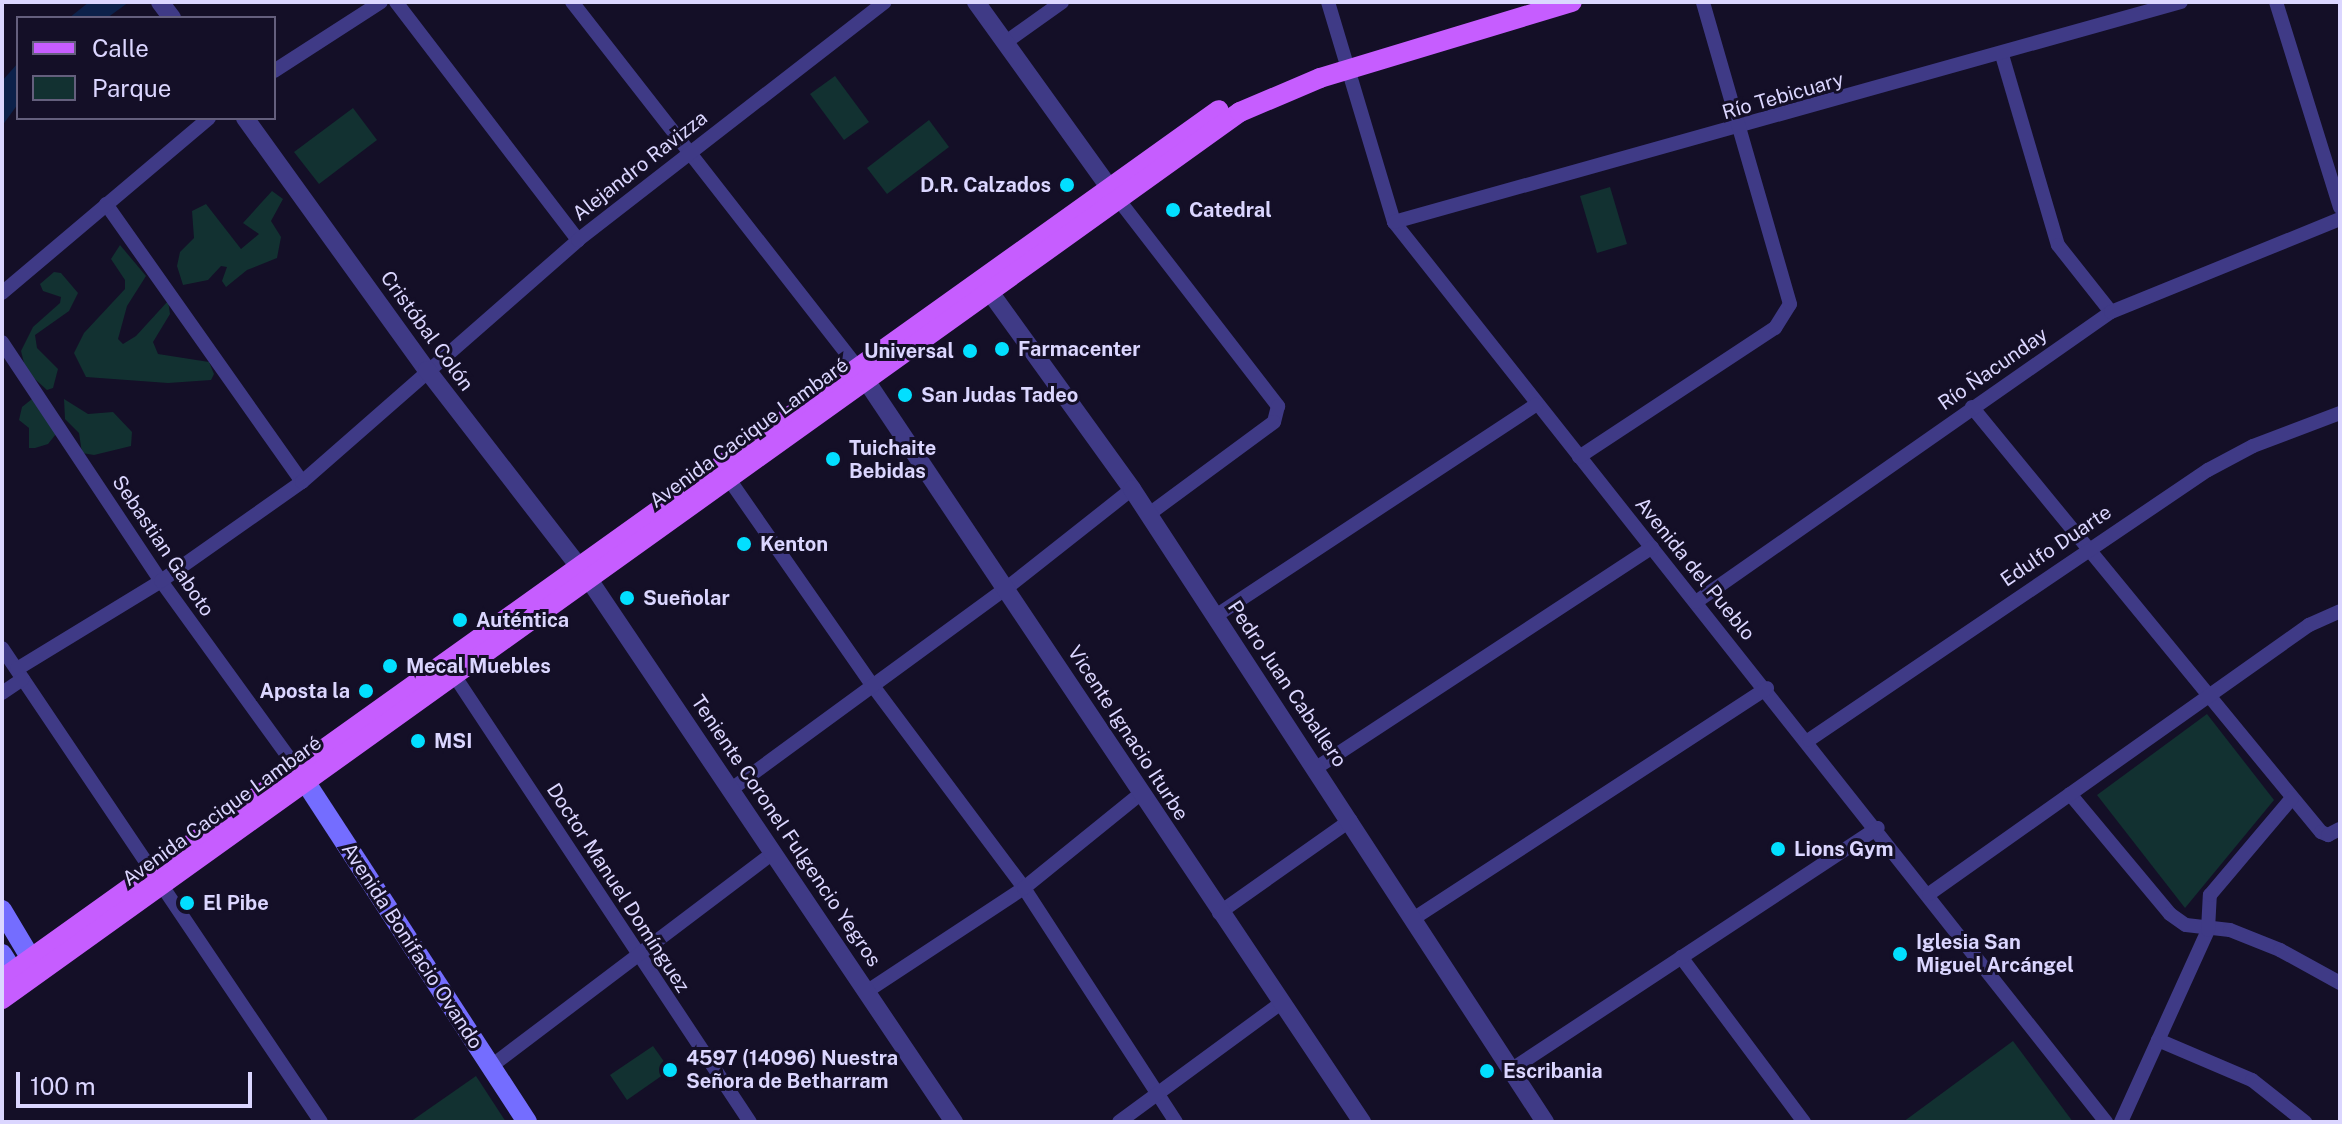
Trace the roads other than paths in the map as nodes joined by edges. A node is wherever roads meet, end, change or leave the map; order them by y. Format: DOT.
graph roads {
  1 [pos="381,2"];
  2 [pos="396,2"];
  3 [pos="572,2"];
  4 [pos="885,2"];
  5 [pos="976,2"];
  6 [pos="1062,2"];
  7 [pos="1328,2"];
  8 [pos="1526,2"];
  9 [pos="1572,2"];
  10 [pos="1703,2"];
  11 [pos="2181,2"];
  12 [pos="2276,2"];
  13 [pos="1006,42"];
  14 [pos="2002,55"];
  15 [pos="1345,63"];
  16 [pos="276,70"];
  17 [pos="207,120"];
  18 [pos="246,120"];
  19 [pos="1740,130"];
  20 [pos="689,152"];
  21 [pos="1114,193"];
  22 [pos="106,204"];
  23 [pos="2340,207"];
  24 [pos="2340,219"];
  25 [pos="1394,222"];
  26 [pos="578,240"];
  27 [pos="985,285"];
  28 [pos="2,293"];
  29 [pos="2111,312"];
  30 [pos="2,342"];
  31 [pos="427,370"];
  32 [pos="861,373"];
  33 [pos="1536,405"];
  34 [pos="1972,407"];
  35 [pos="2340,413"];
  36 [pos="1579,457"];
  37 [pos="724,472"];
  38 [pos="302,482"];
  39 [pos="1132,489"];
  40 [pos="1148,515"];
  41 [pos="1652,547"];
  42 [pos="2088,547"];
  43 [pos="582,573"];
  44 [pos="161,581"];
  45 [pos="1008,587"];
  46 [pos="1696,602"];
  47 [pos="2340,611"];
  48 [pos="1214,617"];
  49 [pos="2,648"];
  50 [pos="450,668"];
  51 [pos="20,674"];
  52 [pos="873,686"];
  53 [pos="1767,688"];
  54 [pos="2,693"];
  55 [pos="2208,696"];
  56 [pos="1809,740"];
  57 [pos="1316,768"];
  58 [pos="301,775"];
  59 [pos="733,788"];
  60 [pos="1140,794"];
  61 [pos="2070,794"];
  62 [pos="2292,798"];
  63 [pos="1351,820"];
  64 [pos="1878,828"];
  65 [pos="2340,829"];
  66 [pos="774,852"];
  67 [pos="156,879"];
  68 [pos="1024,888"];
  69 [pos="1929,894"];
  70 [pos="2,910"];
  71 [pos="1219,913"];
  72 [pos="1416,917"];
  73 [pos="2208,930"];
  74 [pos="636,955"];
  75 [pos="1681,957"];
  76 [pos="35,965"];
  77 [pos="9,973"];
  78 [pos="2340,983"];
  79 [pos="866,992"];
  80 [pos="2,999"];
  81 [pos="1281,1003"];
  82 [pos="2158,1040"];
  83 [pos="490,1067"];
  84 [pos="1512,1069"];
  85 [pos="1158,1095"];
  86 [pos="321,1122"];
  87 [pos="527,1122"];
  88 [pos="750,1122"];
  89 [pos="954,1122"];
  90 [pos="1119,1122"];
  91 [pos="1176,1122"];
  92 [pos="1362,1122"];
  93 [pos="1545,1122"];
  94 [pos="1804,1122"];
  95 [pos="2106,1122"];
  96 [pos="2121,1122"];
  97 [pos="2305,1122"];
  1 -- 16 [label="street"];
  2 -- 26 [label="street"];
  3 -- 20 [label="street"];
  4 -- 20 [label="street, Alejandro Ravizza"];
  5 -- 13 [label="street"];
  6 -- 13 [label="street"];
  7 -- 15 [label="street, Avenida del Pueblo"];
  8 -- 15 [label="main road, Avenida Cacique Lambaré"];
  9 -- 15 [label="main road, Avenida Cacique Lambaré"];
  10 -- 19 [label="street"];
  11 -- 14 [label="street, Río Tebicuary"];
  12 -- 23 [label="street"];
  13 -- 21 [label="street"];
  14 -- 19 [label="street, Río Tebicuary"];
  14 -- 29 [label="street"];
  15 -- 21 [label="main road, Avenida Cacique Lambaré"];
  15 -- 25 [label="street, Avenida del Pueblo"];
  17 -- 22 [label="street"];
  18 -- 31 [label="street, Cristóbal Colón"];
  19 -- 25 [label="street, Río Tebicuary"];
  19 -- 36 [label="street"];
  20 -- 26 [label="street, Alejandro Ravizza"];
  20 -- 32 [label="street"];
  21 -- 27 [label="main road, Avenida Cacique Lambaré"];
  21 -- 40 [label="street"];
  22 -- 28 [label="street"];
  22 -- 38 [label="street"];
  24 -- 29 [label="street, Río Ñacunday"];
  25 -- 33 [label="street, Avenida del Pueblo"];
  26 -- 31 [label="street, Alejandro Ravizza"];
  27 -- 32 [label="main road, Avenida Cacique Lambaré"];
  27 -- 39 [label="street, Pedro Juan Caballero"];
  29 -- 34 [label="street, Río Ñacunday"];
  30 -- 44 [label="street, Sebastian Gaboto"];
  31 -- 38 [label="street, Alejandro Ravizza"];
  31 -- 43 [label="street, Cristóbal Colón"];
  32 -- 37 [label="main road, Avenida Cacique Lambaré"];
  32 -- 45 [label="street, Vicente Ignacio Iturbe"];
  33 -- 36 [label="street, Avenida del Pueblo"];
  33 -- 48 [label="street"];
  34 -- 42 [label="street"];
  34 -- 46 [label="street, Río Ñacunday"];
  35 -- 42 [label="street, Edulfo Duarte"];
  36 -- 41 [label="street, Avenida del Pueblo"];
  37 -- 43 [label="main road, Avenida Cacique Lambaré"];
  37 -- 52 [label="street"];
  38 -- 44 [label="street, Alejandro Ravizza"];
  39 -- 40 [label="street, Pedro Juan Caballero"];
  39 -- 45 [label="street"];
  40 -- 48 [label="street, Pedro Juan Caballero"];
  41 -- 46 [label="street, Avenida del Pueblo"];
  41 -- 57 [label="street"];
  42 -- 55 [label="street"];
  42 -- 56 [label="street, Edulfo Duarte"];
  43 -- 50 [label="main road, Avenida Cacique Lambaré"];
  43 -- 59 [label="street, Teniente Coronel Fulgencio Yegros"];
  44 -- 51 [label="street, Alejandro Ravizza"];
  44 -- 58 [label="street, Sebastian Gaboto"];
  45 -- 52 [label="street"];
  45 -- 60 [label="street, Vicente Ignacio Iturbe"];
  46 -- 53 [label="street, Avenida del Pueblo"];
  47 -- 55 [label="street"];
  48 -- 57 [label="street, Pedro Juan Caballero"];
  49 -- 51 [label="street"];
  50 -- 58 [label="main road, Avenida Cacique Lambaré"];
  50 -- 74 [label="street, Doctor Manuel Domínguez"];
  51 -- 54 [label="street, Alejandro Ravizza"];
  51 -- 67 [label="street"];
  52 -- 59 [label="street"];
  52 -- 68 [label="street"];
  53 -- 56 [label="street, Avenida del Pueblo"];
  53 -- 72 [label="street"];
  55 -- 61 [label="street"];
  55 -- 62 [label="street"];
  56 -- 64 [label="street, Avenida del Pueblo"];
  57 -- 63 [label="street, Pedro Juan Caballero"];
  58 -- 67 [label="main road, Avenida Cacique Lambaré"];
  58 -- 83 [label="main road, Avenida Bonifacio Ovando"];
  59 -- 66 [label="street, Teniente Coronel Fulgencio Yegros"];
  60 -- 68 [label="street"];
  60 -- 71 [label="street, Vicente Ignacio Iturbe"];
  61 -- 69 [label="street"];
  61 -- 73 [label="street"];
  62 -- 65 [label="street"];
  62 -- 73 [label="street"];
  63 -- 71 [label="street"];
  63 -- 72 [label="street, Pedro Juan Caballero"];
  64 -- 69 [label="street, Avenida del Pueblo"];
  64 -- 75 [label="street"];
  66 -- 74 [label="street"];
  66 -- 79 [label="street, Teniente Coronel Fulgencio Yegros"];
  67 -- 76 [label="main road, Avenida Cacique Lambaré"];
  67 -- 86 [label="street"];
  68 -- 79 [label="street"];
  68 -- 85 [label="street"];
  69 -- 95 [label="street, Avenida del Pueblo"];
  70 -- 76 [label="main road"];
  71 -- 81 [label="street, Vicente Ignacio Iturbe"];
  72 -- 84 [label="street, Pedro Juan Caballero"];
  73 -- 78 [label="street"];
  73 -- 82 [label="street"];
  74 -- 83 [label="street"];
  74 -- 88 [label="street, Doctor Manuel Domínguez"];
  75 -- 84 [label="street"];
  75 -- 94 [label="street"];
  76 -- 77 [label="main road, Avenida Cacique Lambaré"];
  77 -- 80 [label="main road, Avenida Cacique Lambaré"];
  79 -- 89 [label="street, Teniente Coronel Fulgencio Yegros"];
  81 -- 85 [label="street"];
  81 -- 92 [label="street, Vicente Ignacio Iturbe"];
  82 -- 96 [label="street"];
  82 -- 97 [label="street"];
  83 -- 87 [label="main road, Avenida Bonifacio Ovando"];
  84 -- 93 [label="street, Pedro Juan Caballero"];
  85 -- 90 [label="street"];
  85 -- 91 [label="street"];
}
